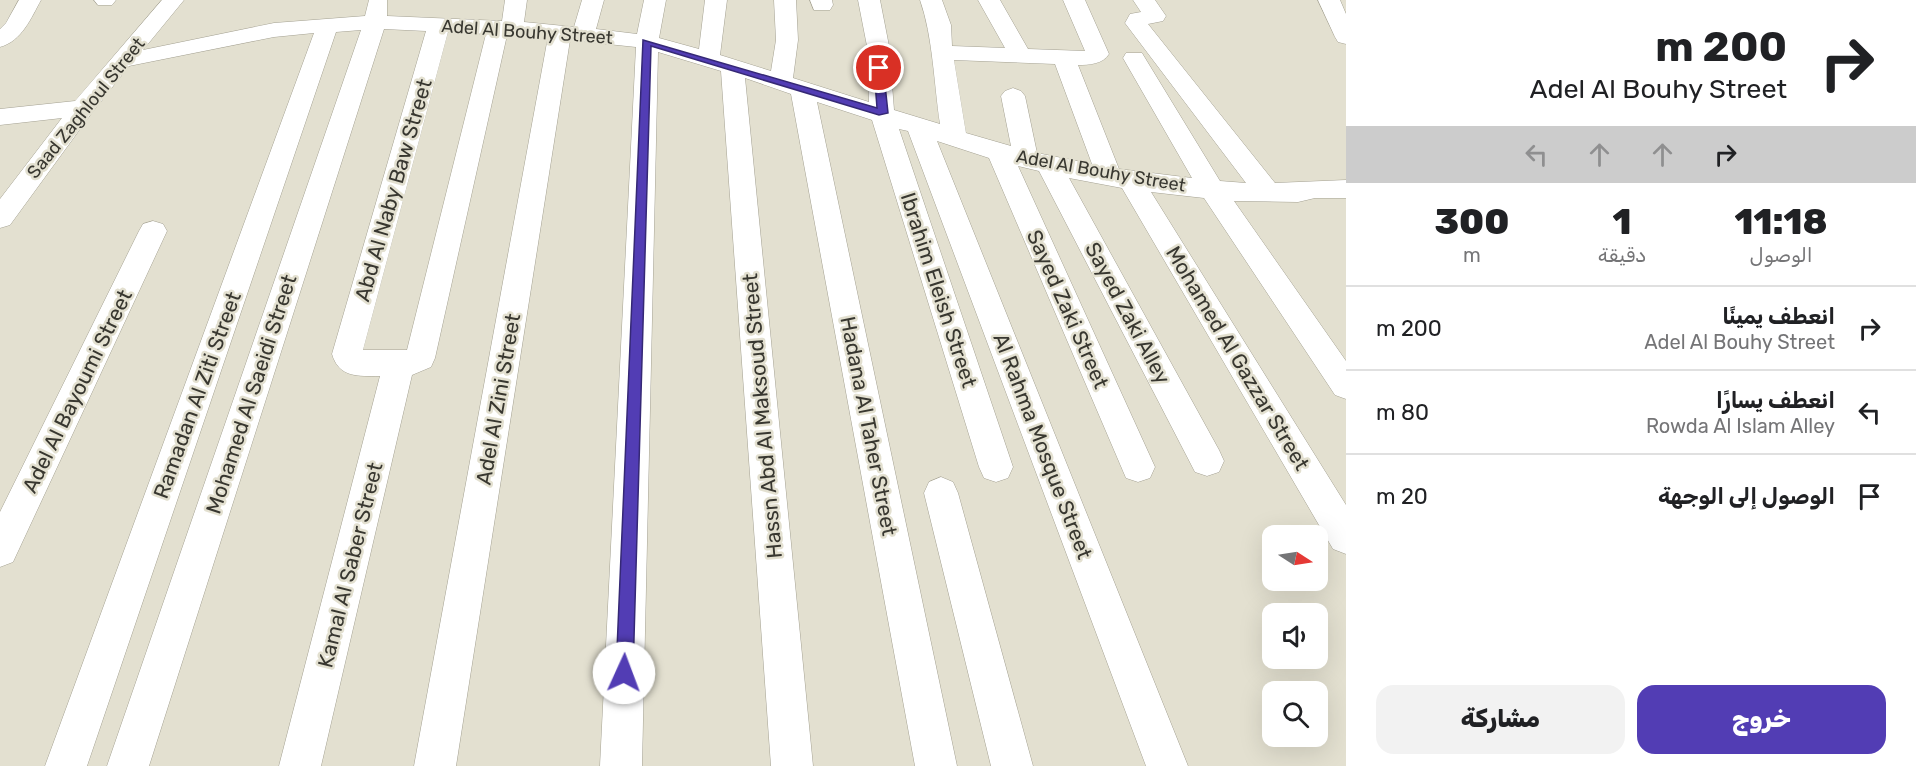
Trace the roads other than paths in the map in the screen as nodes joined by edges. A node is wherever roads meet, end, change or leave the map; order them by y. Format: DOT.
graph roads {
  1 [pos="30,0"];
  2 [pos="173,0"];
  3 [pos="427,0"];
  4 [pos="516,0"];
  5 [pos="593,0"];
  6 [pos="656,0"];
  7 [pos="716,0"];
  8 [pos="786,0"];
  9 [pos="869,0"];
  10 [pos="932,0"];
  11 [pos="989,0"];
  12 [pos="1074,0"];
  13 [pos="1144,0"];
  14 [pos="1329,0"];
  15 [pos="377,11"];
  16 [pos="440,21"];
  17 [pos="328,24"];
  18 [pos="505,28"];
  19 [pos="572,34"];
  20 [pos="1346,37"];
  21 [pos="0,40"];
  22 [pos="647,42"];
  23 [pos="941,53"];
  24 [pos="1021,56"];
  25 [pos="1064,57"];
  26 [pos="1134,58"];
  27 [pos="122,62"];
  28 [pos="720,62"];
  29 [pos="792,84"];
  30 [pos="1013,96"];
  31 [pos="82,108"];
  32 [pos="57,111"];
  33 [pos="882,113"];
  34 [pos="0,117"];
  35 [pos="918,125"];
  36 [pos="954,138"];
  37 [pos="1025,159"];
  38 [pos="1120,178"];
  39 [pos="0,182"];
  40 [pos="1346,189"];
  41 [pos="1212,190"];
  42 [pos="1268,193"];
  43 [pos="0,218"];
  44 [pos="153,231"];
  45 [pos="399,363"];
  46 [pos="1346,386"];
  47 [pos="1207,461"];
  48 [pos="996,467"];
  49 [pos="1138,467"];
  50 [pos="941,493"];
  51 [pos="1346,537"];
  52 [pos="0,550"];
  53 [pos="66,766"];
  54 [pos="128,766"];
  55 [pos="300,766"];
  56 [pos="435,766"];
  57 [pos="621,766"];
  58 [pos="792,766"];
  59 [pos="936,766"];
  60 [pos="1012,766"];
  61 [pos="1167,766"];
  1 -- 21 [label="street"];
  2 -- 27 [label="street, Saad Zaghloul Street"];
  3 -- 16 [label="street, Abd Al Naby Baw Street"];
  4 -- 18 [label="street"];
  5 -- 19 [label="street, Adel Al Zini Street"];
  6 -- 22 [label="street"];
  7 -- 28 [label="street, Hassn Abd Al Maksoud Street"];
  8 -- 29 [label="street, Hadana Al Taher Street"];
  9 -- 33 [label="street, Ibrahim Eleish Street"];
  10 -- 23 [label="street"];
  11 -- 24 [label="street"];
  12 -- 25 [label="street"];
  13 -- 42 [label="street"];
  14 -- 20 [label="street"];
  15 -- 16 [label="street, Adel Al Bouhy Street"];
  15 -- 17 [label="street, Adel Al Bouhy Street"];
  15 -- 54 [label="street, Mohamed Al Saeidi Street"];
  16 -- 18 [label="street, Adel Al Bouhy Street"];
  16 -- 45 [label="street, Abd Al Naby Baw Street"];
  17 -- 27 [label="street, Adel Al Bouhy Street"];
  17 -- 53 [label="street, Ramadan Al Ziti Street"];
  18 -- 19 [label="street, Adel Al Bouhy Street"];
  18 -- 45 [label="street"];
  19 -- 22 [label="street, Adel Al Bouhy Street"];
  19 -- 56 [label="street, Adel Al Zini Street"];
  22 -- 28 [label="street, Adel Al Bouhy Street"];
  22 -- 57 [label="street"];
  23 -- 24 [label="street"];
  23 -- 36 [label="street"];
  24 -- 25 [label="street"];
  25 -- 38 [label="street, Mohamed Al Gazzar Street"];
  26 -- 41 [label="street"];
  27 -- 31 [label="street, Saad Zaghloul Street"];
  28 -- 29 [label="street, Adel Al Bouhy Street"];
  28 -- 58 [label="street, Hassn Abd Al Maksoud Street"];
  29 -- 33 [label="street, Adel Al Bouhy Street"];
  29 -- 59 [label="street, Hadana Al Taher Street"];
  30 -- 37 [label="street"];
  31 -- 32 [label="street"];
  31 -- 43 [label="street, Saad Zaghloul Street"];
  32 -- 34 [label="street"];
  32 -- 39 [label="street, Saad Zaghloul Street"];
  33 -- 35 [label="street, Adel Al Bouhy Street"];
  33 -- 48 [label="street, Ibrahim Eleish Street"];
  35 -- 36 [label="street, Adel Al Bouhy Street"];
  35 -- 61 [label="street, Al Rahma Mosque Street"];
  36 -- 37 [label="street, Adel Al Bouhy Street"];
  37 -- 38 [label="street, Adel Al Bouhy Street"];
  37 -- 47 [label="street, Sayed Zaki Alley"];
  37 -- 49 [label="street, Sayed Zaki Street"];
  38 -- 41 [label="street, Adel Al Bouhy Street"];
  38 -- 51 [label="street, Mohamed Al Gazzar Street"];
  40 -- 42 [label="street, Adel Al Bouhy Street"];
  41 -- 42 [label="street, Adel Al Bouhy Street"];
  41 -- 46 [label="street"];
  44 -- 52 [label="street, Adel Al Bayoumi Street"];
  45 -- 55 [label="street, Kamal Al Saber Street"];
  50 -- 60 [label="street"];
}
